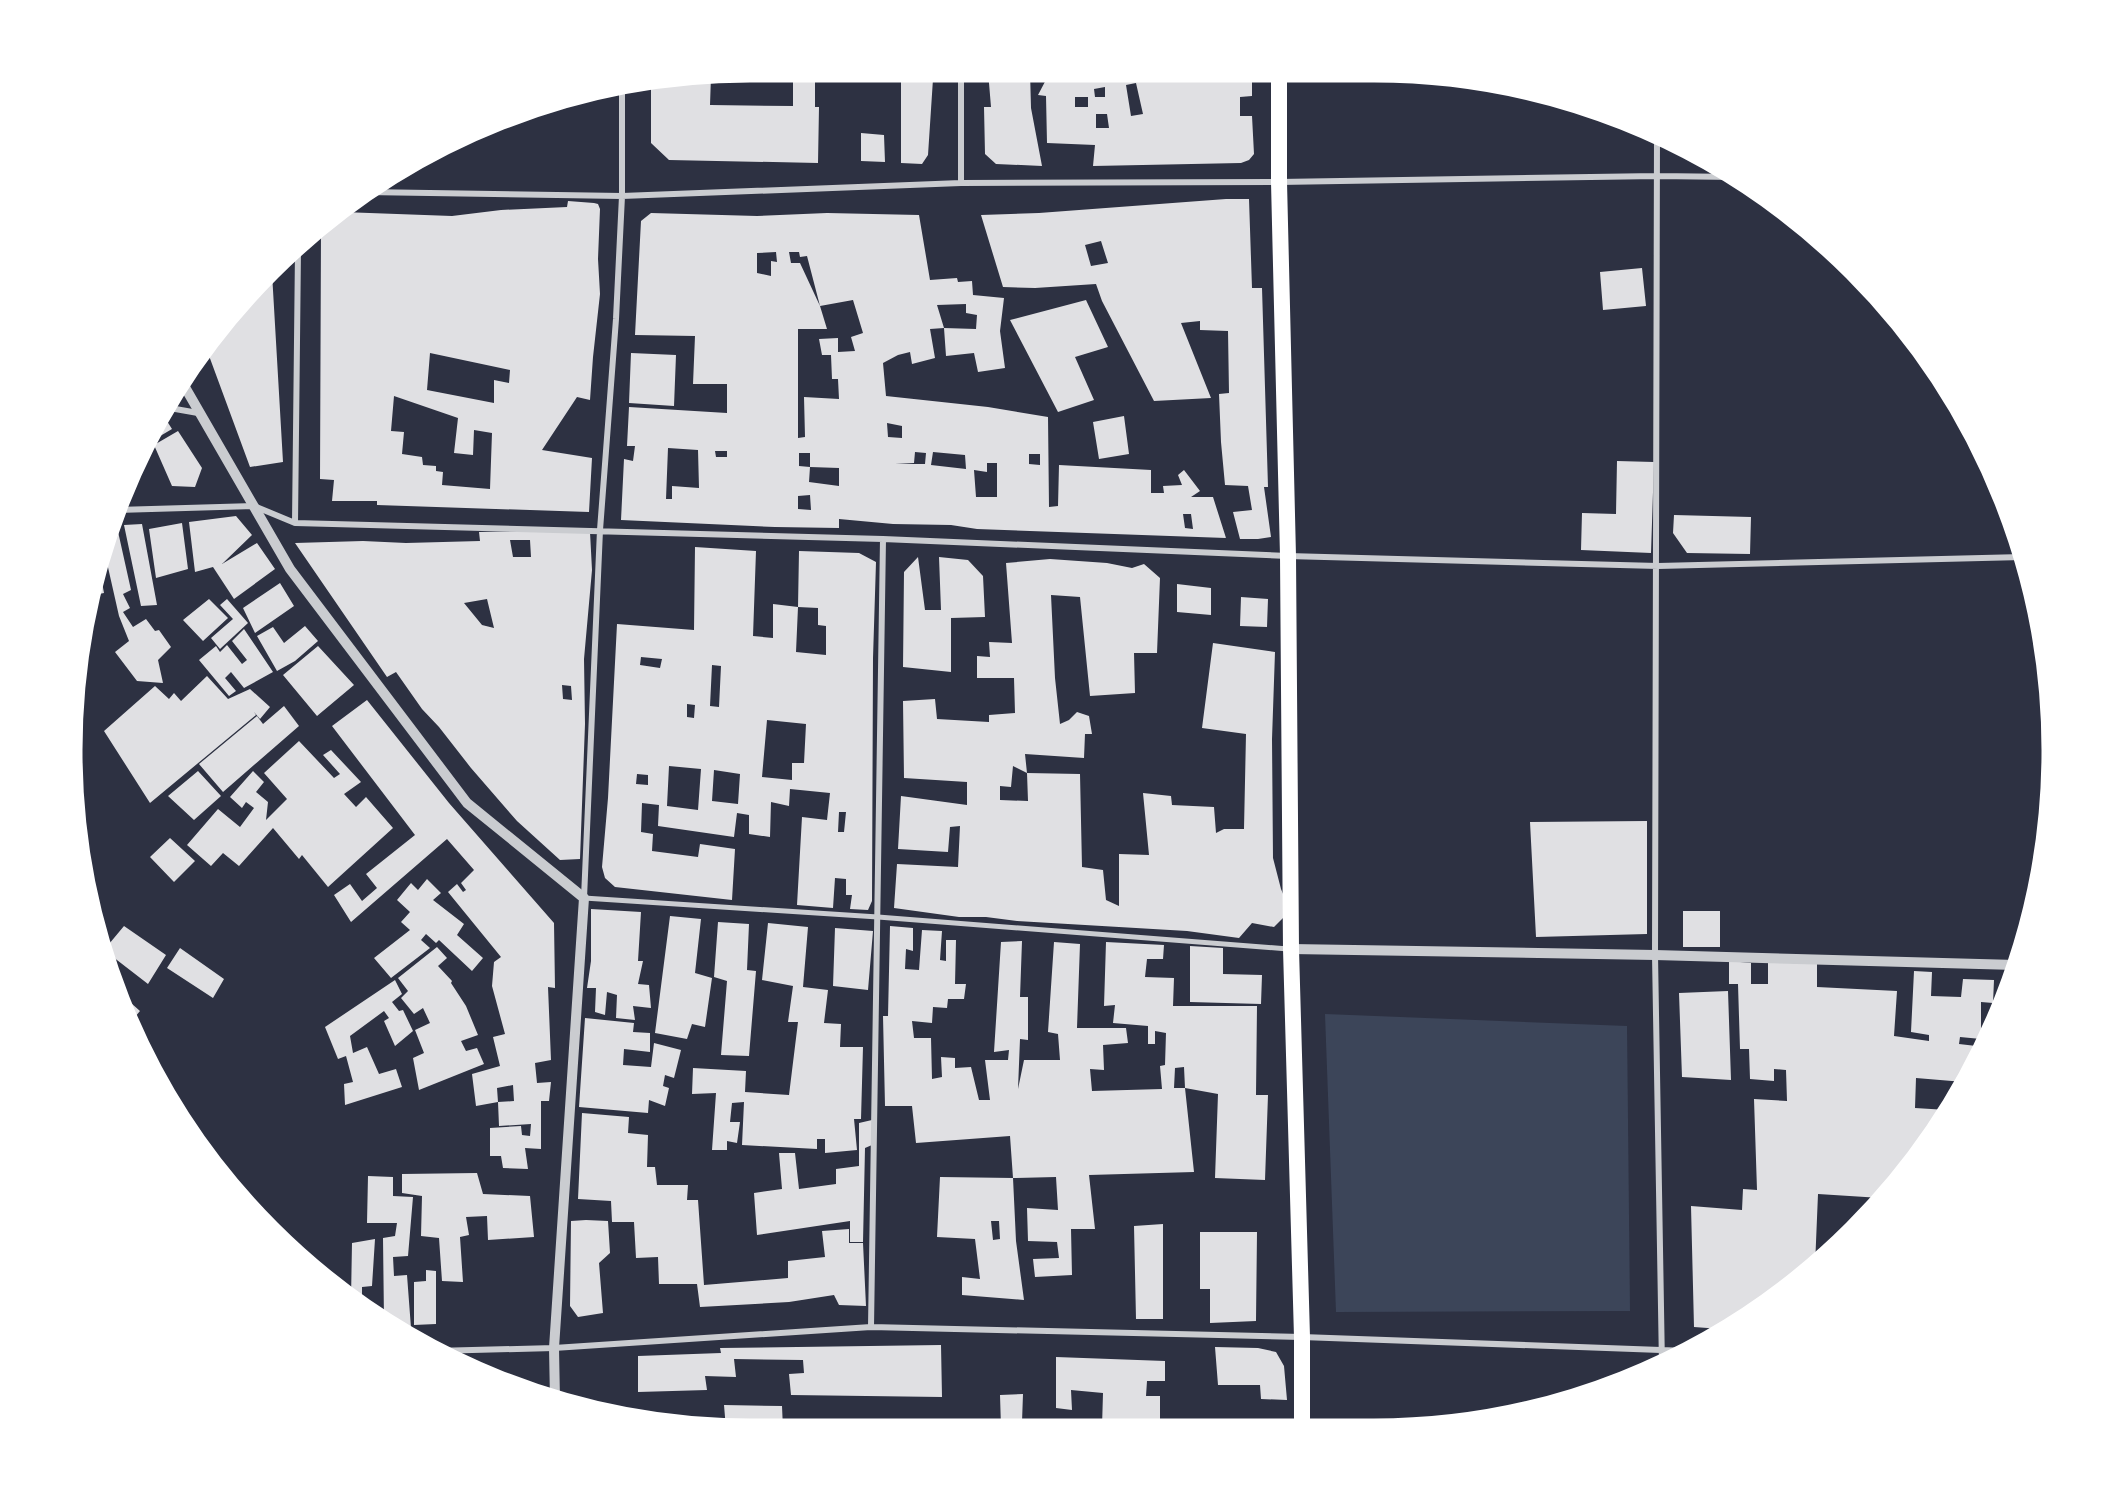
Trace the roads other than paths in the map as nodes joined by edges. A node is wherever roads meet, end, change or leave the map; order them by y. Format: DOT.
graph roads {
  1 [pos="961,81"];
  2 [pos="1279,81"];
  3 [pos="622,94"];
  4 [pos="1658,144"];
  5 [pos="1657,176"];
  6 [pos="1717,177"];
  7 [pos="1279,182"];
  8 [pos="961,183"];
  9 [pos="382,192"];
  10 [pos="622,196"];
  11 [pos="298,257"];
  12 [pos="187,391"];
  13 [pos="175,409"];
  14 [pos="198,413"];
  15 [pos="254,506"];
  16 [pos="126,510"];
  17 [pos="295,523"];
  18 [pos="600,530"];
  19 [pos="883,539"];
  20 [pos="1288,556"];
  21 [pos="2014,557"];
  22 [pos="1658,566"];
  23 [pos="584,898"];
  24 [pos="878,917"];
  25 [pos="1290,949"];
  26 [pos="1655,955"];
  27 [pos="2007,965"];
  28 [pos="871,1327"];
  29 [pos="1302,1337"];
  30 [pos="554,1348"];
  31 [pos="1662,1350"];
  32 [pos="1671,1350"];
  33 [pos="453,1351"];
  34 [pos="1662,1355"];
  35 [pos="555,1390"];
  36 [pos="1302,1420"];
  1 -- 8 [label="street"];
  2 -- 7 [label="highway"];
  3 -- 10 [label="street"];
  4 -- 5 [label="street"];
  5 -- 6 [label="street"];
  5 -- 7 [label="street"];
  5 -- 22 [label="street"];
  7 -- 8 [label="street"];
  7 -- 20 [label="highway"];
  8 -- 10 [label="street"];
  9 -- 10 [label="street"];
  10 -- 18 [label="street"];
  11 -- 17 [label="street"];
  12 -- 14 [label="street"];
  13 -- 14 [label="street"];
  14 -- 15 [label="street"];
  15 -- 16 [label="street"];
  15 -- 17 [label="street"];
  15 -- 23 [label="street"];
  17 -- 18 [label="street"];
  18 -- 19 [label="street"];
  18 -- 23 [label="street"];
  19 -- 20 [label="street"];
  19 -- 24 [label="street"];
  20 -- 22 [label="street"];
  20 -- 25 [label="highway"];
  21 -- 22 [label="street"];
  22 -- 26 [label="street"];
  23 -- 24 [label="street"];
  23 -- 30 [label="street"];
  24 -- 25 [label="street"];
  24 -- 28 [label="street"];
  25 -- 26 [label="street"];
  25 -- 29 [label="highway"];
  26 -- 27 [label="street"];
  26 -- 31 [label="street"];
  28 -- 29 [label="street"];
  28 -- 30 [label="street"];
  29 -- 31 [label="street"];
  29 -- 36 [label="highway"];
  30 -- 33 [label="street"];
  30 -- 35 [label="street"];
  31 -- 32 [label="street"];
  31 -- 34 [label="street"];
}
